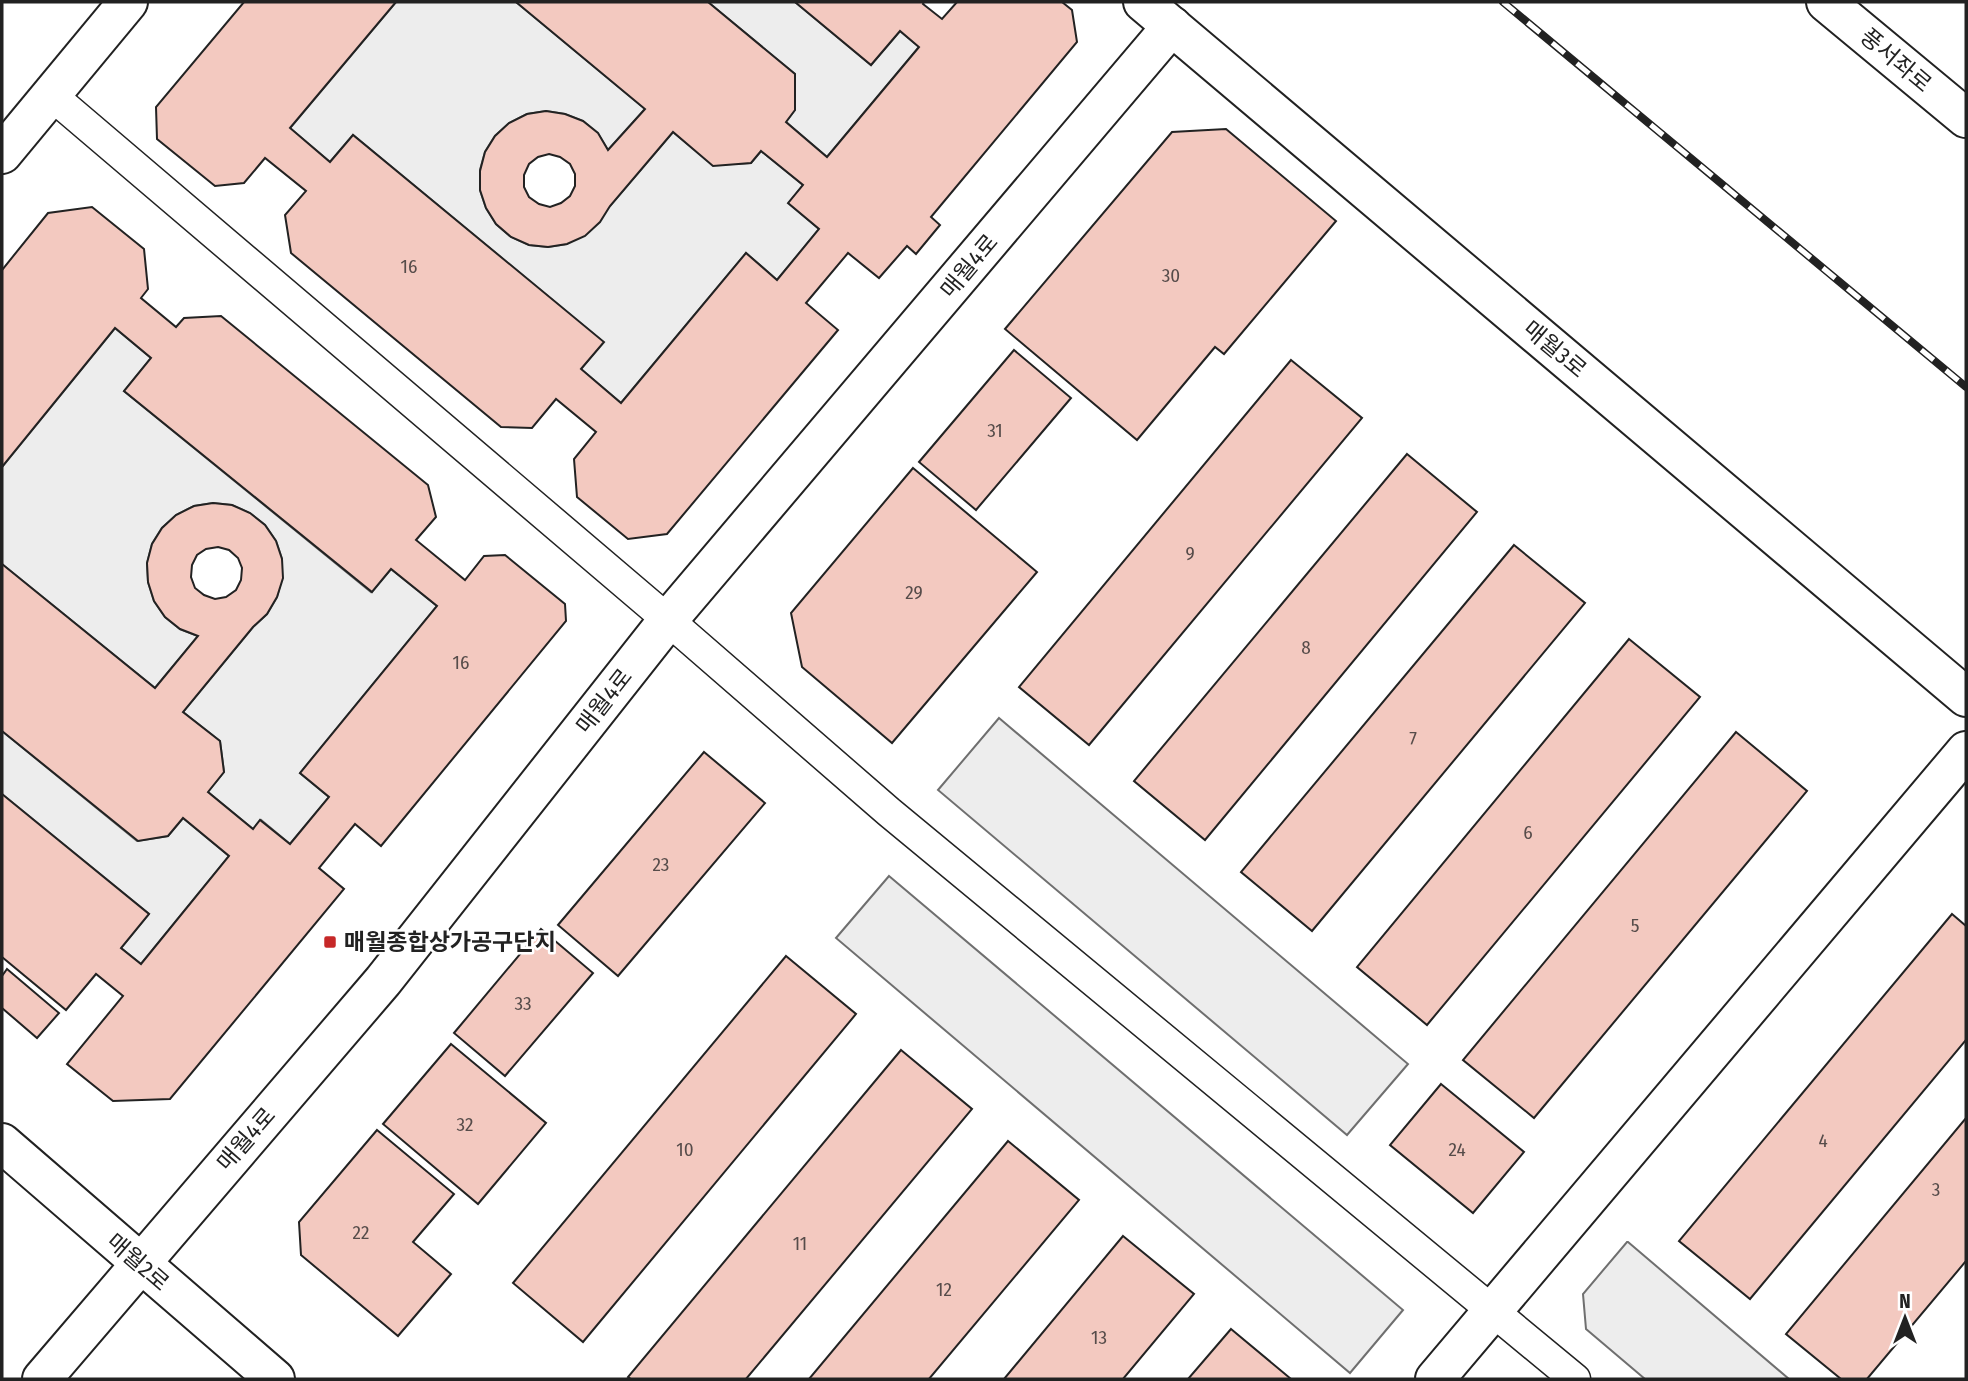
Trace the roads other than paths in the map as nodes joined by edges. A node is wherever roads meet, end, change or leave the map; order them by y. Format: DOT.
graph roads {
  1 [pos="128,2"];
  2 [pos="1143,2"];
  3 [pos="1826,2"];
  4 [pos="1172,26"];
  5 [pos="50,94"];
  6 [pos="1966,118"];
  7 [pos="2,154"];
  8 [pos="668,620"];
  9 [pos="1966,697"];
  10 [pos="1966,751"];
  11 [pos="2,1143"];
  12 [pos="138,1264"];
  13 [pos="1493,1310"];
  14 [pos="42,1379"];
  15 [pos="275,1379"];
  16 [pos="1435,1379"];
  17 [pos="1575,1379"];
  1 -- 5 [label="street"];
  2 -- 4 [label="street, 매월3로"];
  3 -- 6 [label="street, 풍서좌로"];
  4 -- 8 [label="street, 매월4로"];
  4 -- 9 [label="street, 매월3로"];
  5 -- 7 [label="street"];
  5 -- 8 [label="street"];
  8 -- 12 [label="street, 매월4로"];
  8 -- 13 [label="street"];
  10 -- 13 [label="street"];
  11 -- 12 [label="street, 매월2로"];
  12 -- 14 [label="street, 매월4로"];
  12 -- 15 [label="street, 매월2로"];
  13 -- 16 [label="street"];
  13 -- 17 [label="street"];
}
